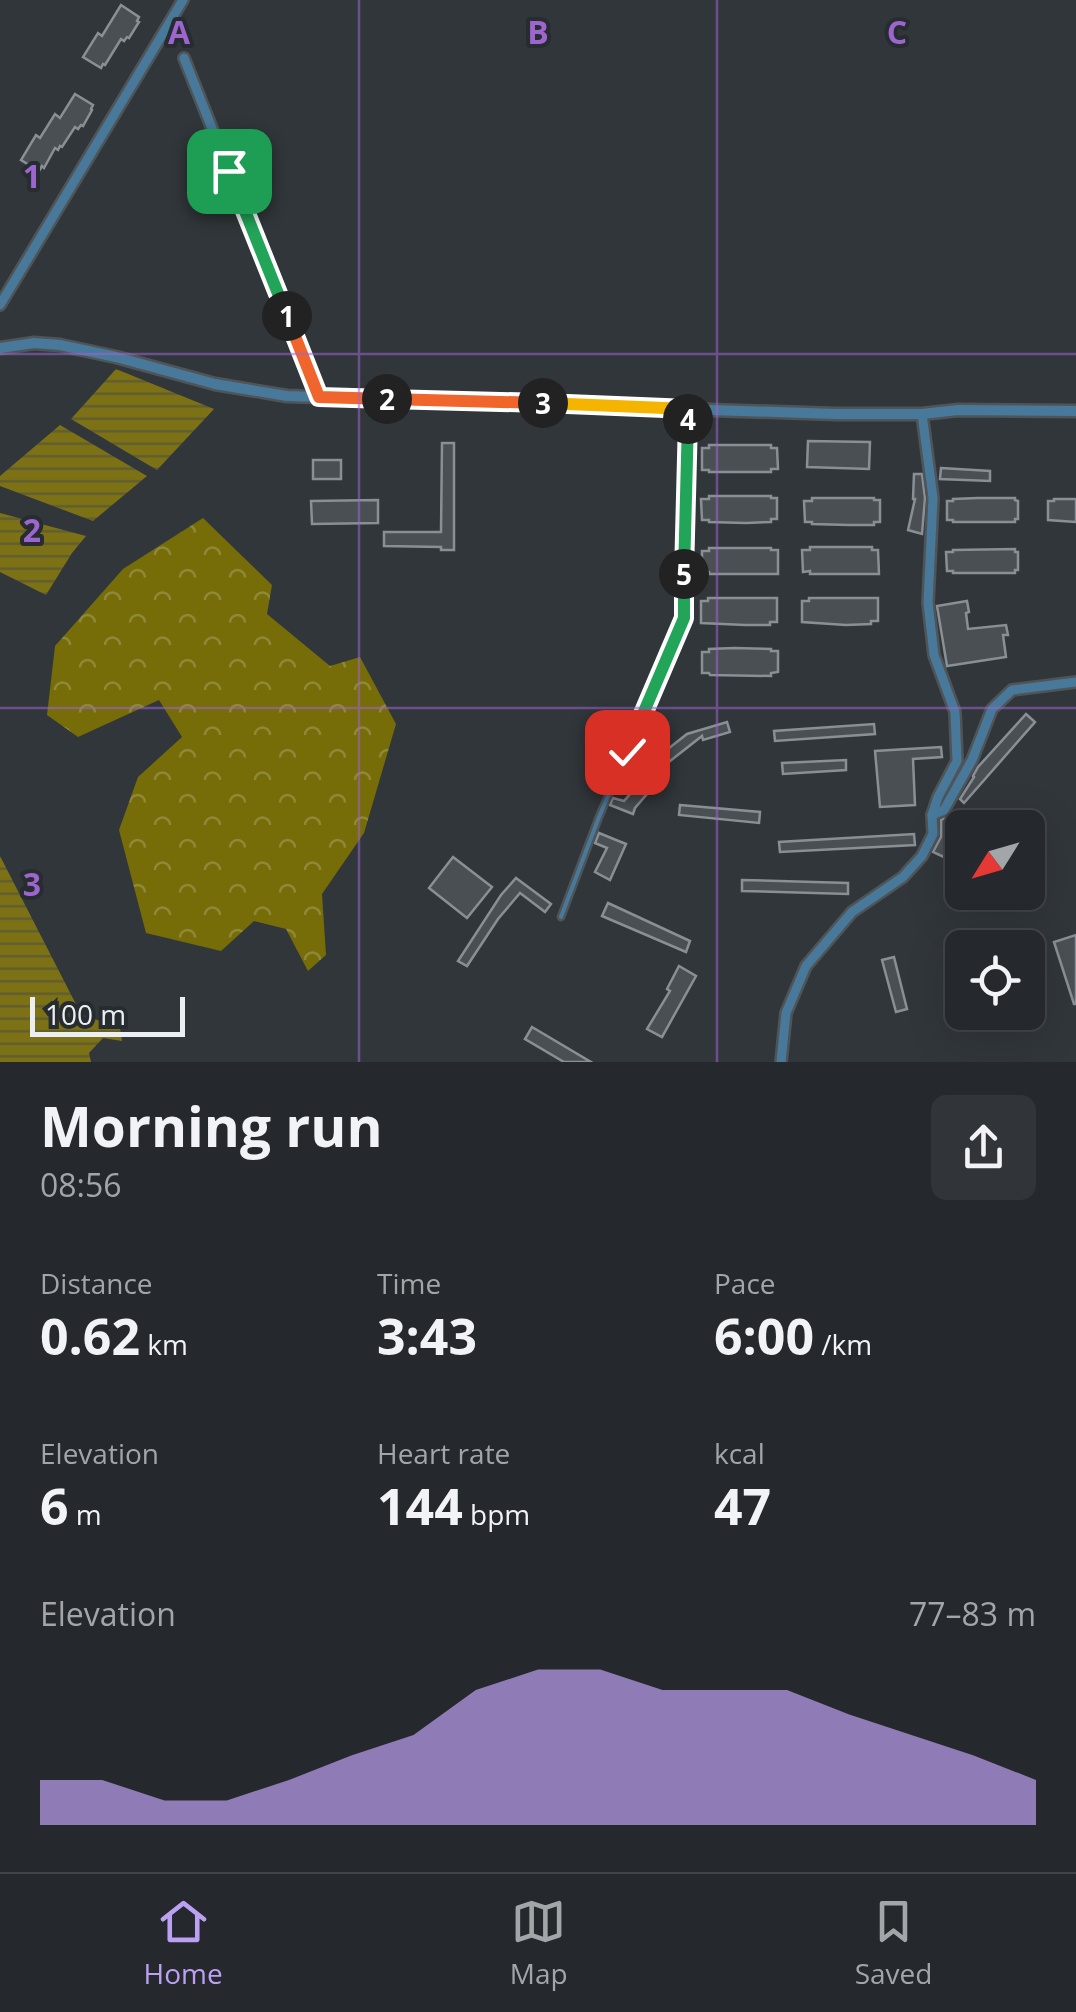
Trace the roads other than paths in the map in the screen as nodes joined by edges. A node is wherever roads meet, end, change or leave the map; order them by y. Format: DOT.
graph roads {
  1 [pos="183,0"];
  2 [pos="184,58"];
  3 [pos="0,306"];
  4 [pos="0,348"];
  5 [pos="319,397"];
  6 [pos="689,409"];
  7 [pos="1076,411"];
  8 [pos="922,414"];
  9 [pos="1076,682"];
  10 [pos="932,816"];
  11 [pos="561,917"];
  12 [pos="781,1062"];
  1 -- 3 [label="street"];
  2 -- 5 [label="street"];
  4 -- 5 [label="street"];
  5 -- 6 [label="street"];
  6 -- 8 [label="street"];
  6 -- 11 [label="lane"];
  7 -- 8 [label="street"];
  8 -- 10 [label="street"];
  9 -- 10 [label="street"];
  10 -- 12 [label="street"];
}
